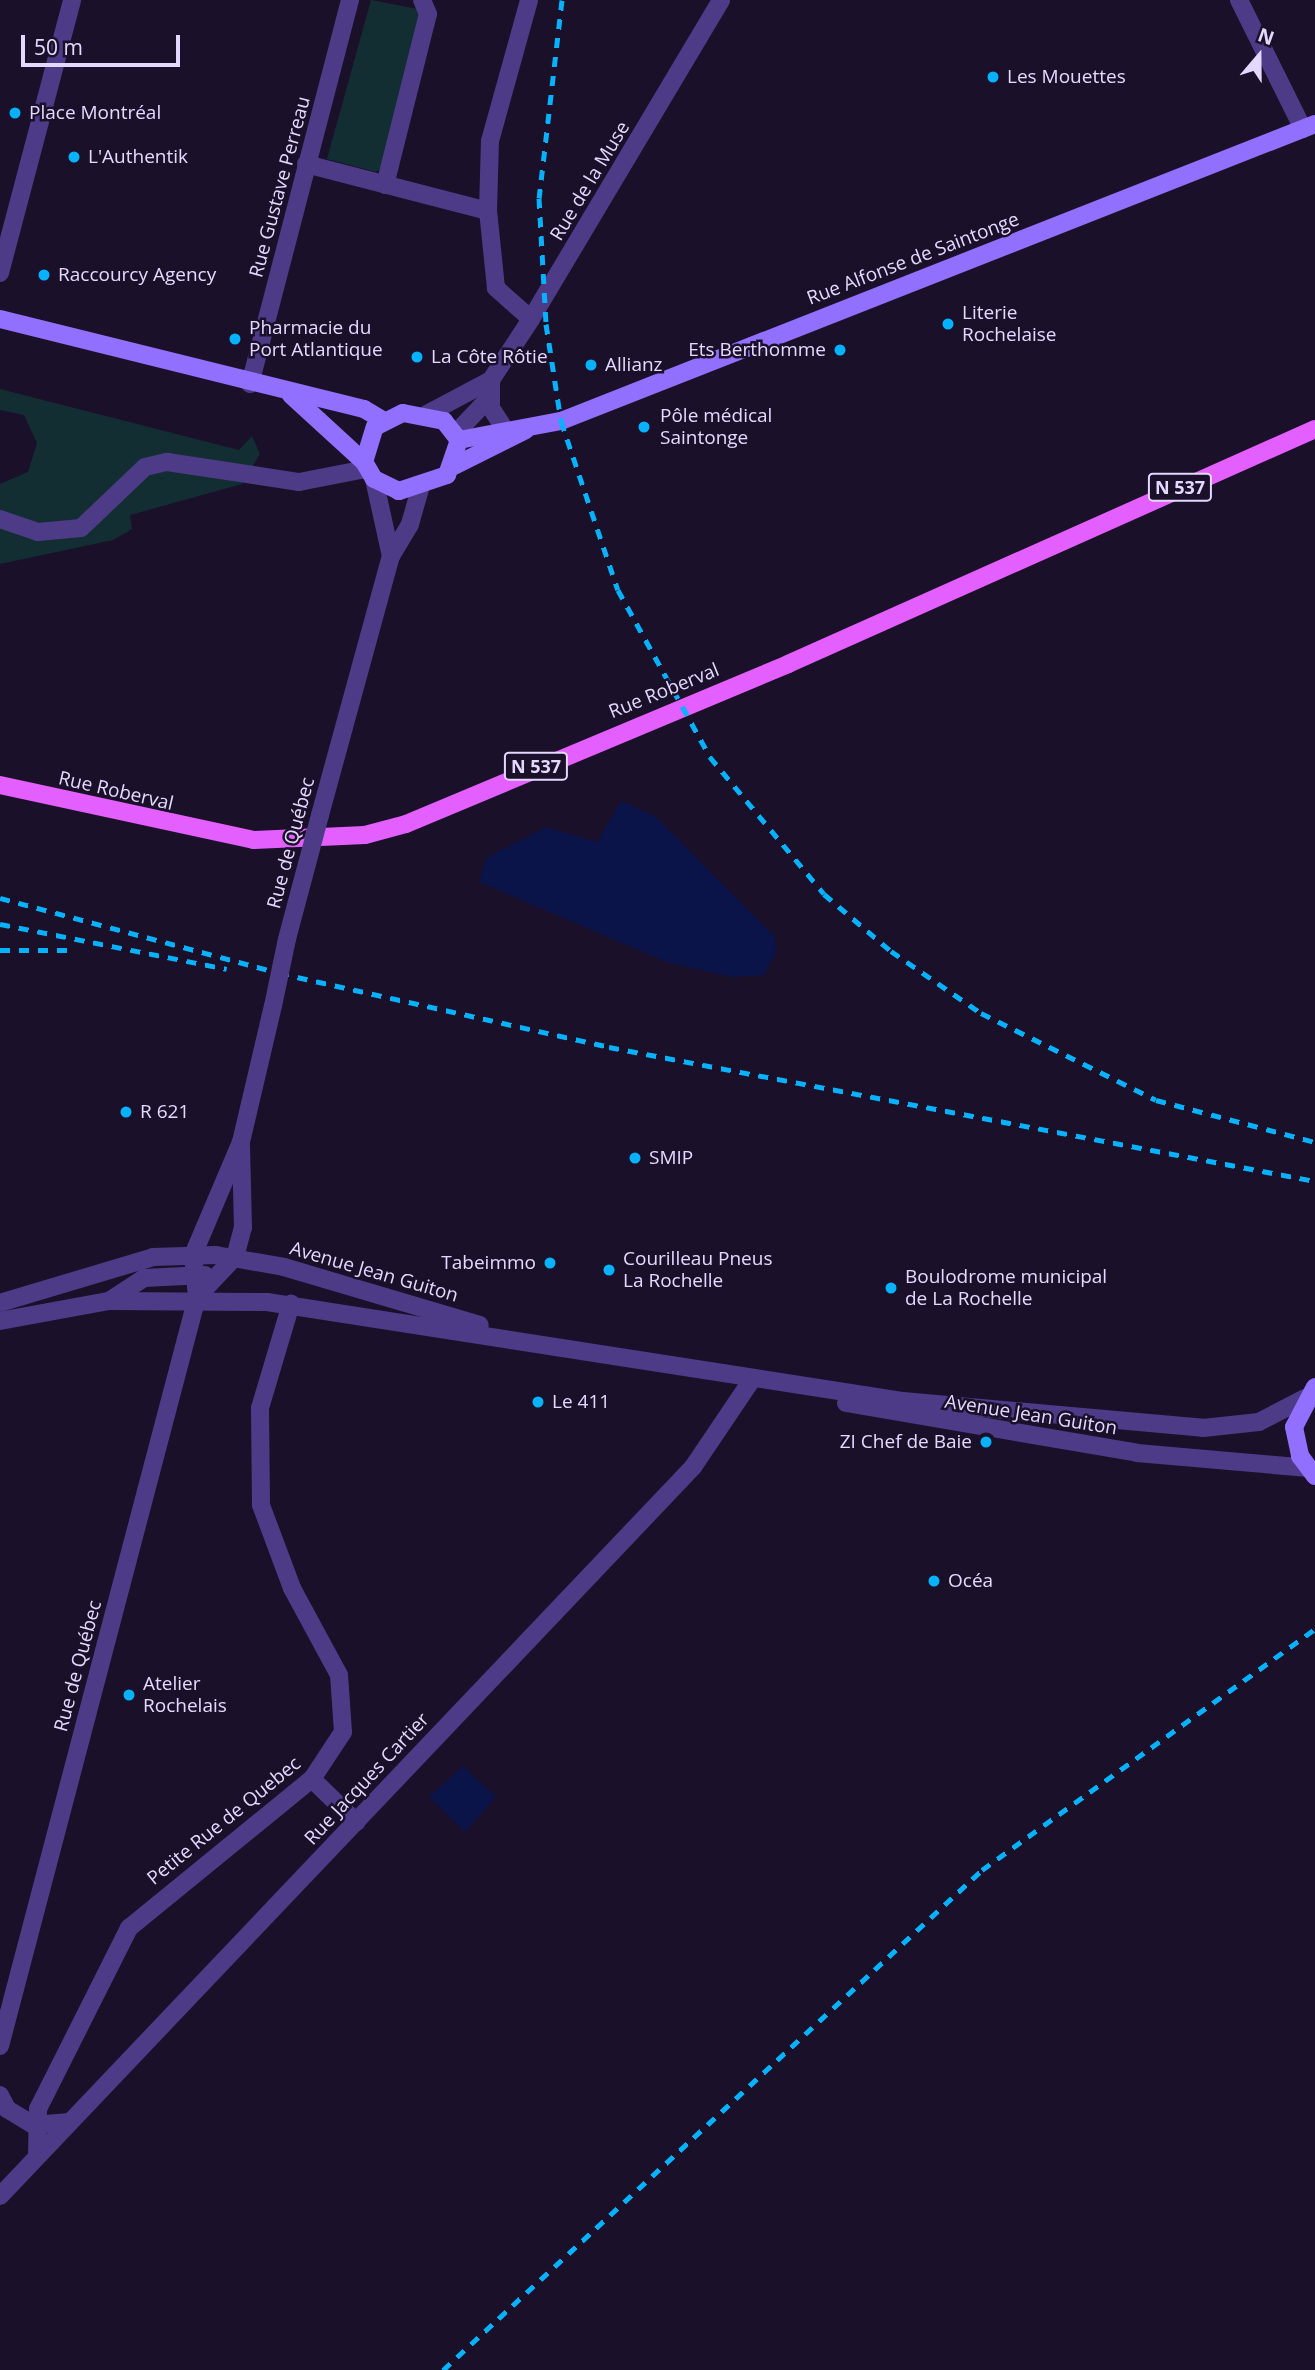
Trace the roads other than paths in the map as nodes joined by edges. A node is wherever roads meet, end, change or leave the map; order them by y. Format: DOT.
graph roads {
  1 [pos="72,0"];
  2 [pos="350,0"];
  3 [pos="422,0"];
  4 [pos="529,0"];
  5 [pos="721,0"];
  6 [pos="1239,0"];
  7 [pos="1309,126"];
  8 [pos="306,164"];
  9 [pos="385,185"];
  10 [pos="488,211"];
  11 [pos="0,273"];
  12 [pos="0,319"];
  13 [pos="531,319"];
  14 [pos="250,384"];
  15 [pos="490,388"];
  16 [pos="291,395"];
  17 [pos="427,414"];
  18 [pos="382,420"];
  19 [pos="1315,429"];
  20 [pos="526,430"];
  21 [pos="506,431"];
  22 [pos="457,436"];
  23 [pos="454,466"];
  24 [pos="368,470"];
  25 [pos="421,486"];
  26 [pos="0,519"];
  27 [pos="391,556"];
  28 [pos="0,785"];
  29 [pos="241,1142"];
  30 [pos="193,1255"];
  31 [pos="235,1257"];
  32 [pos="196,1275"];
  33 [pos="219,1275"];
  34 [pos="197,1297"];
  35 [pos="109,1301"];
  36 [pos="0,1303"];
  37 [pos="291,1304"];
  38 [pos="0,1321"];
  39 [pos="540,1343"];
  40 [pos="751,1381"];
  41 [pos="1310,1393"];
  42 [pos="1038,1413"];
  43 [pos="1036,1437"];
  44 [pos="1311,1472"];
  45 [pos="312,1779"];
  46 [pos="356,1822"];
  47 [pos="0,2046"];
  48 [pos="0,2095"];
  49 [pos="70,2122"];
  50 [pos="34,2125"];
  51 [pos="37,2157"];
  52 [pos="0,2196"];
  1 -- 11 [label="street"];
  2 -- 8 [label="street, Rue Gustave Perreau"];
  3 -- 9 [label="street"];
  4 -- 10 [label="street"];
  5 -- 13 [label="street, Rue de la Muse"];
  6 -- 7 [label="street"];
  7 -- 20 [label="main road, Rue Alfonse de Saintonge"];
  8 -- 9 [label="street"];
  8 -- 14 [label="street, Rue Gustave Perreau"];
  9 -- 10 [label="street"];
  10 -- 13 [label="street"];
  12 -- 14 [label="main road"];
  13 -- 15 [label="street, Rue de la Muse"];
  14 -- 16 [label="main road"];
  15 -- 17 [label="street, Rue de la Muse"];
  15 -- 21 [label="street"];
  15 -- 22 [label="street, Rue de la Muse"];
  16 -- 18 [label="main road"];
  16 -- 24 [label="main road"];
  17 -- 18 [label="main road"];
  17 -- 22 [label="main road"];
  18 -- 24 [label="main road"];
  19 -- 28 [label="main road, Rue Roberval / N 537"];
  20 -- 21 [label="main road, Rue Alfonse de Saintonge"];
  20 -- 23 [label="main road, Rue Alfonse de Saintonge"];
  21 -- 22 [label="main road, Rue Alfonse de Saintonge"];
  22 -- 23 [label="main road"];
  23 -- 25 [label="main road"];
  24 -- 25 [label="main road"];
  24 -- 26 [label="street"];
  24 -- 27 [label="street, Rue de Québec"];
  25 -- 27 [label="street, Rue de Québec"];
  27 -- 29 [label="street, Rue de Québec, bridge"];
  29 -- 30 [label="street, Rue de Québec"];
  29 -- 31 [label="street, Rue de Québec"];
  30 -- 31 [label="street, Avenue Jean Guiton"];
  30 -- 32 [label="street, Rue de Québec"];
  30 -- 36 [label="street, Avenue Jean Guiton"];
  31 -- 33 [label="street"];
  31 -- 39 [label="street, Avenue Jean Guiton"];
  32 -- 33 [label="street"];
  32 -- 34 [label="street, Rue de Québec"];
  32 -- 35 [label="street"];
  33 -- 34 [label="street"];
  34 -- 35 [label="street, Avenue Jean Guiton"];
  34 -- 37 [label="street, Avenue Jean Guiton"];
  34 -- 47 [label="street, Rue de Québec"];
  35 -- 38 [label="street"];
  37 -- 39 [label="street, Avenue Jean Guiton"];
  37 -- 45 [label="street, Petite Rue de Quebec"];
  39 -- 40 [label="street, Avenue Jean Guiton"];
  40 -- 42 [label="street, Avenue Jean Guiton"];
  40 -- 43 [label="street, Avenue Jean Guiton"];
  40 -- 46 [label="street, Rue Jacques Cartier"];
  41 -- 42 [label="street, Avenue Jean Guiton"];
  41 -- 44 [label="main road"];
  42 -- 43 [label="street"];
  43 -- 44 [label="street, Avenue Jean Guiton"];
  45 -- 46 [label="street"];
  45 -- 50 [label="street, Petite Rue de Quebec"];
  46 -- 49 [label="street, Rue Jacques Cartier"];
  48 -- 50 [label="street"];
  49 -- 50 [label="street"];
  49 -- 51 [label="street, Rue Jacques Cartier"];
  50 -- 51 [label="street, Petite Rue de Quebec"];
  51 -- 52 [label="street, Rue Jacques Cartier"];
}
